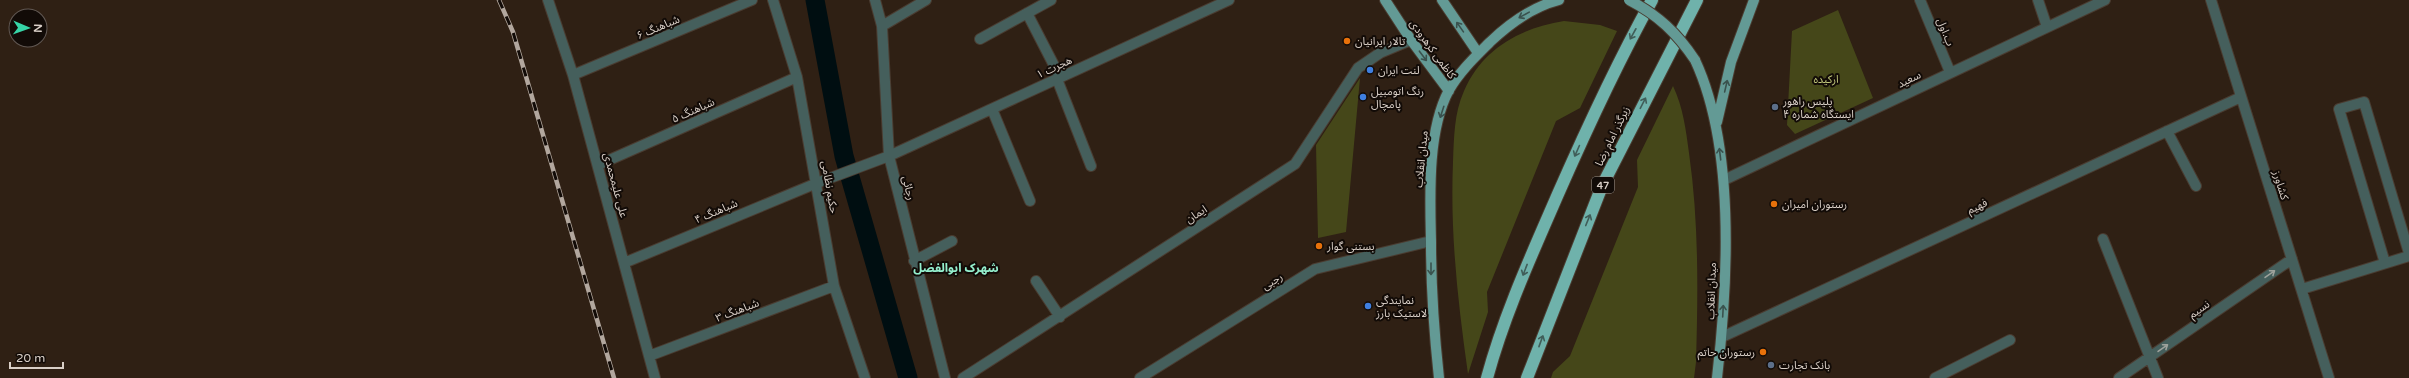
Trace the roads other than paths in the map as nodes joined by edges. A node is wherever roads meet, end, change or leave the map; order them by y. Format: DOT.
graph roads {
  1 [pos="548,0"];
  2 [pos="752,0"];
  3 [pos="773,0"];
  4 [pos="875,0"];
  5 [pos="926,0"];
  6 [pos="1050,0"];
  7 [pos="1229,0"];
  8 [pos="1385,0"];
  9 [pos="1442,0"];
  10 [pos="1559,0"];
  11 [pos="1629,0"];
  12 [pos="1652,0"];
  13 [pos="1697,0"];
  14 [pos="1754,0"];
  15 [pos="1920,0"];
  16 [pos="2038,0"];
  17 [pos="2105,0"];
  18 [pos="2211,0"];
  19 [pos="1027,13"];
  20 [pos="882,26"];
  21 [pos="2047,27"];
  22 [pos="980,39"];
  23 [pos="1411,40"];
  24 [pos="1478,53"];
  25 [pos="1950,72"];
  26 [pos="573,75"];
  27 [pos="798,77"];
  28 [pos="1059,78"];
  29 [pos="1449,91"];
  30 [pos="2241,97"];
  31 [pos="992,109"];
  32 [pos="1717,124"];
  33 [pos="2167,132"];
  34 [pos="889,156"];
  35 [pos="870,163"];
  36 [pos="598,165"];
  37 [pos="1091,166"];
  38 [pos="1724,180"];
  39 [pos="817,183"];
  40 [pos="2196,186"];
  41 [pos="1030,201"];
  42 [pos="2103,239"];
  43 [pos="952,241"];
  44 [pos="1431,242"];
  45 [pos="2409,255"];
  46 [pos="2292,259"];
  47 [pos="914,261"];
  48 [pos="624,263"];
  49 [pos="2385,263"];
  50 [pos="1036,281"];
  51 [pos="834,286"];
  52 [pos="2302,289"];
  53 [pos="1060,317"];
  54 [pos="1722,337"];
  55 [pos="2010,340"];
  56 [pos="649,356"];
  57 [pos="2150,357"];
  58 [pos="655,378"];
  59 [pos="865,378"];
  60 [pos="945,378"];
  61 [pos="963,378"];
  62 [pos="1140,378"];
  63 [pos="1439,378"];
  64 [pos="1486,378"];
  65 [pos="1527,378"];
  66 [pos="1717,378"];
  67 [pos="1935,378"];
  68 [pos="2119,378"];
  69 [pos="2158,378"];
  70 [pos="2329,378"];
  1 -- 26 [label="street, علی علیمحمدی"];
  2 -- 26 [label="street, شباهنگ ۶"];
  3 -- 27 [label="street, حکیم نظامی"];
  4 -- 20 [label="street, رجائی"];
  5 -- 20 [label="street"];
  6 -- 19 [label="street"];
  7 -- 28 [label="street, هجرت ۱"];
  8 -- 23 [label="main road, کاظمی کرهرودی"];
  24 -- 9 [label="main road, one-way"];
  10 -- 24 [label="main road, میدان انقلاب, one-way"];
  11 -- 32 [label="main road, میدان انقلاب, bridge"];
  12 -- 64 [label="highway, one-way"];
  65 -- 13 [label="highway, زیرگذر امام رضا / 47, one-way"];
  32 -- 14 [label="main road, one-way"];
  15 -- 25 [label="street, ب.اول"];
  16 -- 21 [label="street"];
  17 -- 21 [label="street, سعید"];
  18 -- 30 [label="street, کشاورز"];
  19 -- 22 [label="street"];
  19 -- 28 [label="street"];
  20 -- 34 [label="street, رجائی"];
  21 -- 25 [label="street, سعید"];
  23 -- 29 [label="main road, کاظمی کرهرودی, one-way"];
  23 -- 53 [label="street, ایمان"];
  24 -- 29 [label="main road, میدان انقلاب"];
  25 -- 38 [label="street, سعید"];
  26 -- 36 [label="street, علی علیمحمدی"];
  27 -- 36 [label="street, شباهنگ ۵"];
  27 -- 39 [label="street, حکیم نظامی"];
  28 -- 31 [label="street, هجرت ۱"];
  28 -- 37 [label="street"];
  29 -- 44 [label="main road, میدان انقلاب, one-way"];
  30 -- 33 [label="street, فهیم"];
  30 -- 46 [label="street, کشاورز"];
  31 -- 34 [label="street, هجرت ۱"];
  31 -- 41 [label="street"];
  38 -- 32 [label="main road, میدان انقلاب, one-way"];
  33 -- 40 [label="street"];
  33 -- 54 [label="street, فهیم"];
  34 -- 35 [label="street, هجرت ۱"];
  34 -- 47 [label="street, رجائی"];
  35 -- 39 [label="street, شباهنگ ۴"];
  36 -- 48 [label="street, علی علیمحمدی"];
  54 -- 38 [label="main road, میدان انقلاب, one-way"];
  39 -- 48 [label="street, شباهنگ ۴"];
  39 -- 51 [label="street, حکیم نظامی"];
  42 -- 57 [label="street"];
  43 -- 47 [label="street"];
  44 -- 62 [label="street, رجبی"];
  44 -- 63 [label="main road, میدان انقلاب, one-way"];
  45 -- 49 [label="street"];
  45 -- 49 [label="street"];
  46 -- 52 [label="street, کشاورز"];
  57 -- 46 [label="street, نسیم, one-way"];
  47 -- 60 [label="street, رجائی"];
  48 -- 56 [label="street, علی علیمحمدی"];
  49 -- 52 [label="street"];
  50 -- 53 [label="street"];
  51 -- 56 [label="street, شباهنگ ۳"];
  51 -- 59 [label="street, حکیم نظامی"];
  52 -- 70 [label="street, کشاورز"];
  53 -- 61 [label="street, ایمان"];
  54 -- 66 [label="main road, میدان انقلاب"];
  55 -- 67 [label="street"];
  56 -- 58 [label="street, علی علیمحمدی"];
  57 -- 68 [label="street, نسیم"];
  57 -- 69 [label="street"];
}
